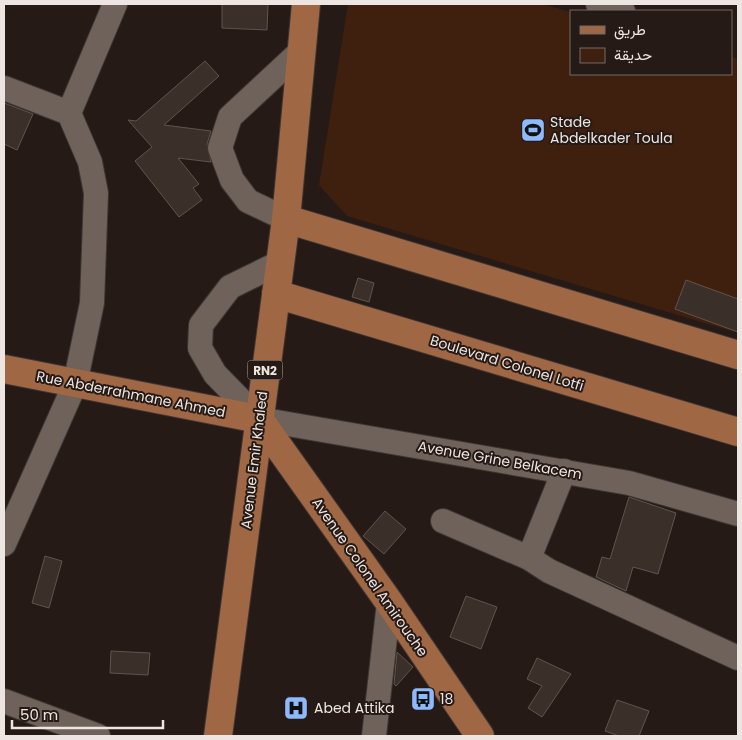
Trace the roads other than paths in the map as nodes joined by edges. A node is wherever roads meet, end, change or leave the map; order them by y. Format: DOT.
graph roads {
  1 [pos="115,4"];
  2 [pos="306,4"];
  3 [pos="598,4"];
  4 [pos="620,10"];
  5 [pos="301,51"];
  6 [pos="4,88"];
  7 [pos="70,113"];
  8 [pos="286,219"];
  9 [pos="281,262"];
  10 [pos="276,294"];
  11 [pos="738,355"];
  12 [pos="4,369"];
  13 [pos="75,384"];
  14 [pos="259,419"];
  15 [pos="738,432"];
  16 [pos="564,471"];
  17 [pos="738,514"];
  18 [pos="443,521"];
  19 [pos="4,544"];
  20 [pos="529,558"];
  21 [pos="389,602"];
  22 [pos="738,658"];
  23 [pos="4,701"];
  24 [pos="98,736"];
  25 [pos="218,736"];
  26 [pos="374,736"];
  27 [pos="480,736"];
  1 -- 7 [label="street"];
  2 -- 5 [label="main road, Avenue Emir Khaled / RN2"];
  3 -- 4 [label="street"];
  5 -- 8 [label="main road, Avenue Emir Khaled / RN2"];
  5 -- 8 [label="street"];
  6 -- 7 [label="street"];
  7 -- 13 [label="street"];
  8 -- 9 [label="main road, Avenue Emir Khaled / RN2"];
  8 -- 11 [label="main road"];
  9 -- 10 [label="main road, Avenue Emir Khaled / RN2"];
  9 -- 14 [label="street"];
  10 -- 14 [label="main road, Avenue Emir Khaled / RN2"];
  10 -- 15 [label="main road, Boulevard Colonel Lotfi"];
  12 -- 13 [label="main road, Rue Abderrahmane Ahmed"];
  13 -- 14 [label="main road, Rue Abderrahmane Ahmed"];
  13 -- 19 [label="street"];
  14 -- 16 [label="street, Avenue Grine Belkacem"];
  14 -- 21 [label="main road, Avenue Colonel Amirouche"];
  14 -- 25 [label="main road, Avenue Emir Khaled / RN2"];
  16 -- 17 [label="street, Avenue Grine Belkacem"];
  16 -- 20 [label="street"];
  18 -- 20 [label="street"];
  20 -- 22 [label="street"];
  21 -- 26 [label="street"];
  21 -- 27 [label="main road, Avenue Colonel Amirouche"];
  23 -- 24 [label="street"];
}
